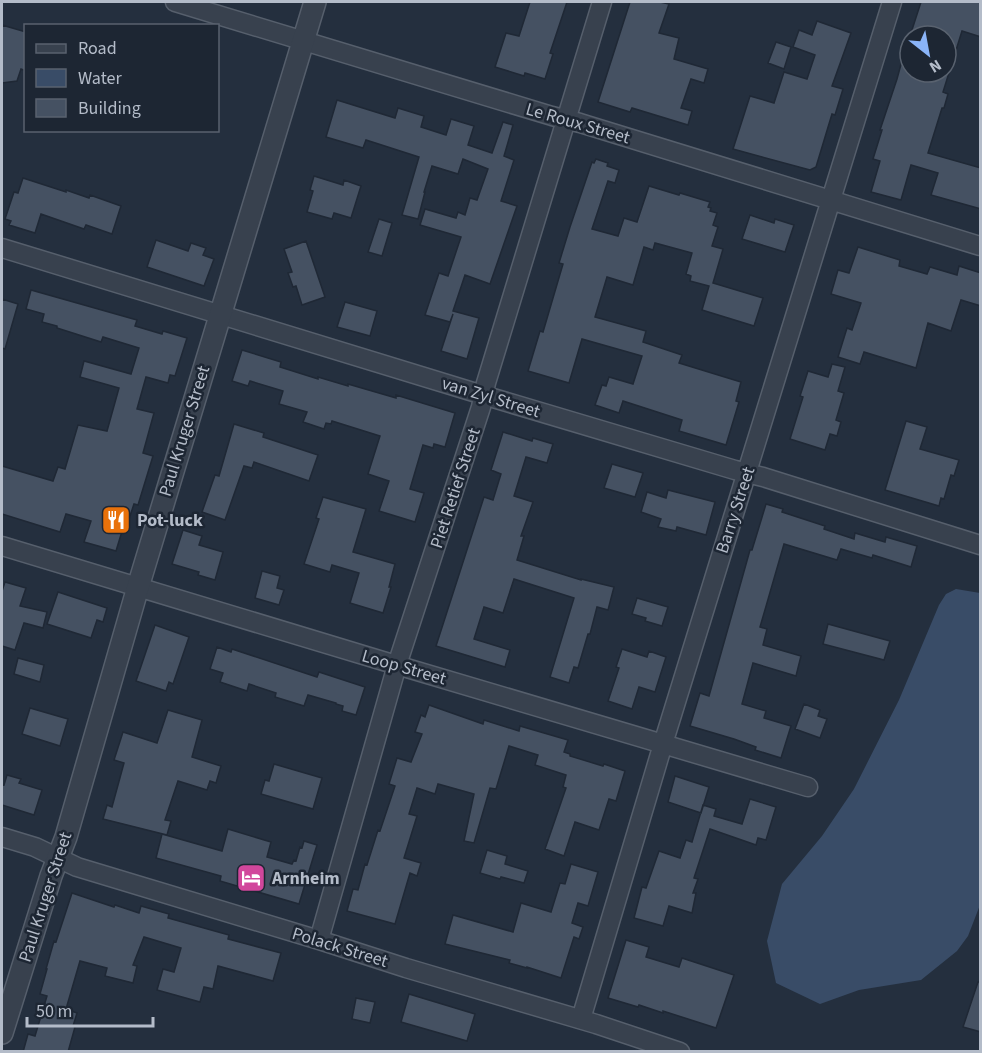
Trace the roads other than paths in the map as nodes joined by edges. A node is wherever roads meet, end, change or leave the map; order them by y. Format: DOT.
graph roads {
  1 [pos="175,2"];
  2 [pos="315,2"];
  3 [pos="602,2"];
  4 [pos="892,2"];
  5 [pos="303,40"];
  6 [pos="566,119"];
  7 [pos="831,201"];
  8 [pos="981,246"];
  9 [pos="2,248"];
  10 [pos="220,315"];
  11 [pos="483,395"];
  12 [pos="747,473"];
  13 [pos="981,544"];
  14 [pos="2,546"];
  15 [pos="138,587"];
  16 [pos="397,665"];
  17 [pos="663,744"];
  18 [pos="808,787"];
  19 [pos="2,837"];
  20 [pos="58,858"];
  21 [pos="319,940"];
  22 [pos="581,1019"];
  23 [pos="2,1033"];
  24 [pos="680,1052"];
  1 -- 5 [label="street, Le Roux Street"];
  2 -- 5 [label="street, Paul Kruger Street"];
  3 -- 6 [label="street, Piet Retief Street"];
  4 -- 7 [label="street, Barry Street"];
  5 -- 6 [label="street, Le Roux Street"];
  5 -- 10 [label="street, Paul Kruger Street"];
  6 -- 7 [label="street, Le Roux Street"];
  6 -- 11 [label="street, Piet Retief Street"];
  7 -- 8 [label="street, Le Roux Street"];
  7 -- 12 [label="street, Barry Street"];
  9 -- 10 [label="street, van Zyl Street"];
  10 -- 11 [label="street, van Zyl Street"];
  10 -- 15 [label="street, Paul Kruger Street"];
  11 -- 12 [label="street, van Zyl Street"];
  11 -- 16 [label="street, Piet Retief Street"];
  12 -- 13 [label="street, van Zyl Street"];
  12 -- 17 [label="street, Barry Street"];
  14 -- 15 [label="street, Loop Street"];
  15 -- 16 [label="street, Loop Street"];
  15 -- 20 [label="street, Paul Kruger Street"];
  16 -- 17 [label="street, Loop Street"];
  16 -- 21 [label="street, Piet Retief Street"];
  17 -- 18 [label="street, Loop Street"];
  17 -- 22 [label="street, Barry Street"];
  19 -- 20 [label="street, Polack Street"];
  20 -- 21 [label="street, Polack Street"];
  20 -- 23 [label="street, Paul Kruger Street"];
  21 -- 22 [label="street, Polack Street"];
  22 -- 24 [label="street, Polack Street"];
}
